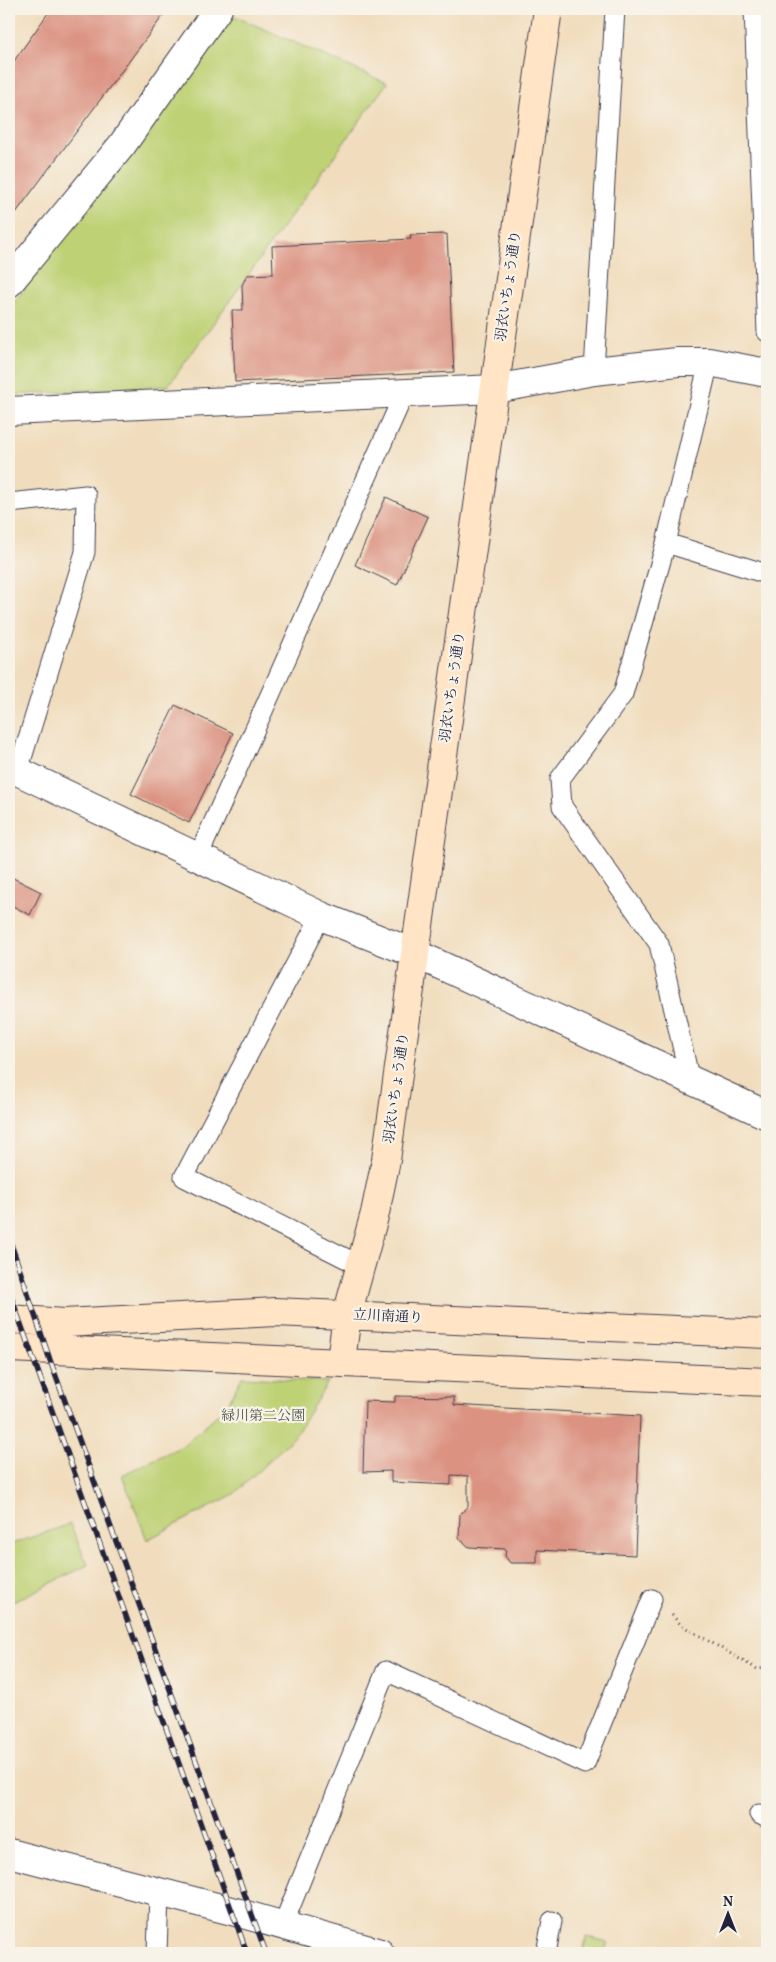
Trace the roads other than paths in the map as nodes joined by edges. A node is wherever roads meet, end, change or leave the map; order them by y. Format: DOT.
graph roads {
  1 [pos="218,9"];
  2 [pos="548,9"];
  3 [pos="615,9"];
  4 [pos="754,9"];
  5 [pos="9,283"];
  6 [pos="767,332"];
  7 [pos="709,362"];
  8 [pos="594,371"];
  9 [pos="767,373"];
  10 [pos="495,389"];
  11 [pos="404,394"];
  12 [pos="9,411"];
  13 [pos="9,503"];
  14 [pos="666,543"];
  15 [pos="767,574"];
  16 [pos="13,769"];
  17 [pos="198,857"];
  18 [pos="321,916"];
  19 [pos="416,954"];
  20 [pos="690,1081"];
  21 [pos="767,1115"];
  22 [pos="361,1266"];
  23 [pos="347,1315"];
  24 [pos="9,1319"];
  25 [pos="767,1334"];
  26 [pos="9,1348"];
  27 [pos="341,1362"];
  28 [pos="767,1382"];
  29 [pos="652,1600"];
  30 [pos="9,1855"];
  31 [pos="159,1893"];
  32 [pos="552,1920"];
  33 [pos="282,1927"];
  34 [pos="157,1953"];
  35 [pos="380,1953"];
  36 [pos="546,1953"];
  1 -- 5 [label="street"];
  2 -- 10 [label="street, 羽衣いちょう通り"];
  3 -- 8 [label="lane"];
  4 -- 6 [label="lane"];
  7 -- 8 [label="street"];
  7 -- 9 [label="street"];
  7 -- 14 [label="lane"];
  8 -- 10 [label="street"];
  10 -- 11 [label="street"];
  10 -- 19 [label="street, 羽衣いちょう通り"];
  11 -- 12 [label="street"];
  11 -- 17 [label="lane"];
  13 -- 16 [label="lane"];
  14 -- 15 [label="lane"];
  14 -- 20 [label="lane"];
  16 -- 17 [label="street"];
  17 -- 18 [label="street"];
  18 -- 19 [label="street"];
  18 -- 22 [label="lane"];
  19 -- 20 [label="street"];
  19 -- 22 [label="street, 羽衣いちょう通り"];
  20 -- 21 [label="street"];
  22 -- 23 [label="street, 羽衣いちょう通り"];
  23 -- 24 [label="street, 立川南通り"];
  23 -- 25 [label="street, 立川南通り"];
  23 -- 27 [label="street, 羽衣いちょう通り"];
  26 -- 27 [label="street"];
  27 -- 28 [label="street"];
  29 -- 33 [label="lane"];
  30 -- 31 [label="street"];
  31 -- 33 [label="street"];
  31 -- 34 [label="lane"];
  32 -- 36 [label="lane"];
  33 -- 35 [label="street"];
}
